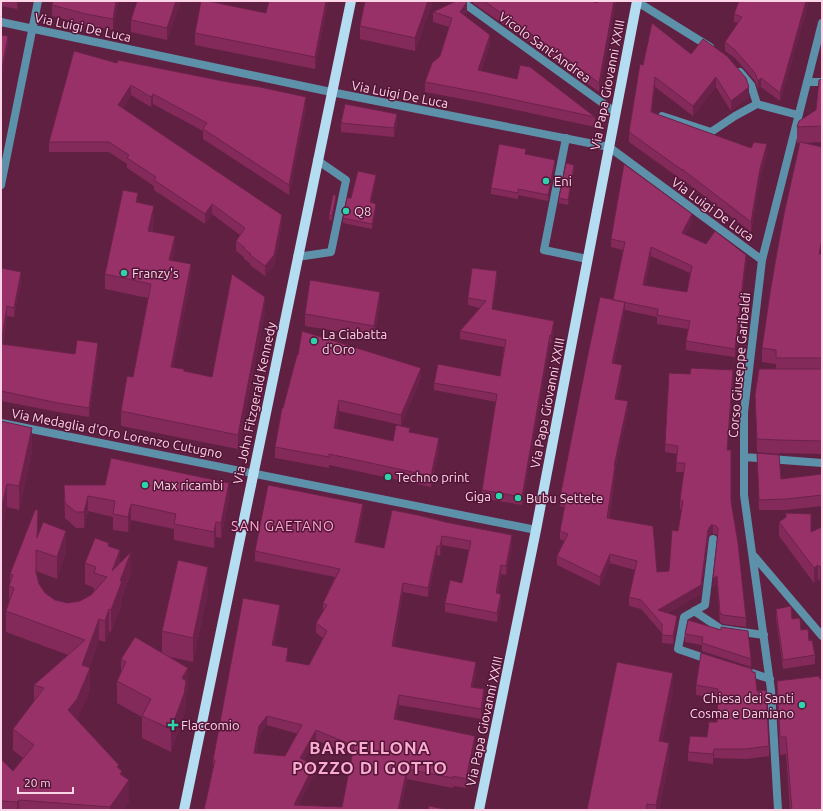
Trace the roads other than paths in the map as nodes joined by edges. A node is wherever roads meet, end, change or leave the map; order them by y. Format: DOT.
graph roads {
  1 [pos="38,1"];
  2 [pos="351,1"];
  3 [pos="462,1"];
  4 [pos="636,1"];
  5 [pos="1,22"];
  6 [pos="822,23"];
  7 [pos="32,28"];
  8 [pos="718,53"];
  9 [pos="735,67"];
  10 [pos="806,82"];
  11 [pos="822,82"];
  12 [pos="331,92"];
  13 [pos="757,104"];
  14 [pos="615,112"];
  15 [pos="798,114"];
  16 [pos="659,115"];
  17 [pos="566,138"];
  18 [pos="608,147"];
  19 [pos="317,160"];
  20 [pos="1,185"];
  21 [pos="297,257"];
  22 [pos="587,259"];
  23 [pos="762,260"];
  24 [pos="1,422"];
  25 [pos="744,457"];
  26 [pos="822,462"];
  27 [pos="252,472"];
  28 [pos="536,530"];
  29 [pos="713,538"];
  30 [pos="753,556"];
  31 [pos="694,611"];
  32 [pos="764,635"];
  33 [pos="822,636"];
  34 [pos="720,663"];
  35 [pos="742,670"];
  36 [pos="770,679"];
  37 [pos="184,810"];
  38 [pos="479,810"];
  39 [pos="778,810"];
  1 -- 7 [label="street"];
  2 -- 12 [label="main road, Via John Fitzgerald Kennedy"];
  3 -- 14 [label="street, Vicolo Sant'Andrea"];
  4 -- 8 [label="street"];
  4 -- 14 [label="main road, Via Papa Giovanni XXIII"];
  5 -- 7 [label="street, Via Luigi De Luca"];
  6 -- 10 [label="street, Corso Giuseppe Garibaldi"];
  7 -- 12 [label="street, Via Luigi De Luca"];
  7 -- 20 [label="street"];
  9 -- 13 [label="street"];
  10 -- 11 [label="street"];
  10 -- 15 [label="street, Corso Giuseppe Garibaldi"];
  12 -- 17 [label="street, Via Luigi De Luca"];
  12 -- 19 [label="main road, Via John Fitzgerald Kennedy"];
  13 -- 15 [label="street"];
  13 -- 16 [label="street"];
  14 -- 18 [label="main road, Via Papa Giovanni XXIII"];
  15 -- 23 [label="street, Corso Giuseppe Garibaldi"];
  17 -- 18 [label="street, Via Luigi De Luca"];
  17 -- 22 [label="street"];
  18 -- 22 [label="main road, Via Papa Giovanni XXIII"];
  18 -- 23 [label="street, Via Luigi De Luca"];
  19 -- 21 [label="main road, Via John Fitzgerald Kennedy"];
  19 -- 21 [label="street"];
  21 -- 27 [label="main road, Via John Fitzgerald Kennedy"];
  22 -- 28 [label="main road, Via Papa Giovanni XXIII"];
  23 -- 25 [label="street, Corso Giuseppe Garibaldi"];
  24 -- 27 [label="street, Via Medaglia d'Oro Lorenzo Cutugno"];
  25 -- 26 [label="street"];
  25 -- 30 [label="street, Corso Giuseppe Garibaldi"];
  27 -- 28 [label="street, Via Medaglia d'Oro Lorenzo Cutugno"];
  27 -- 37 [label="main road, Via John Fitzgerald Kennedy"];
  28 -- 38 [label="main road, Via Papa Giovanni XXIII"];
  29 -- 31 [label="street"];
  30 -- 32 [label="street, Corso Giuseppe Garibaldi"];
  30 -- 33 [label="street"];
  31 -- 32 [label="street"];
  31 -- 34 [label="street"];
  32 -- 36 [label="street, Corso Giuseppe Garibaldi"];
  35 -- 36 [label="street"];
  36 -- 39 [label="street, Corso Giuseppe Garibaldi"];
}
